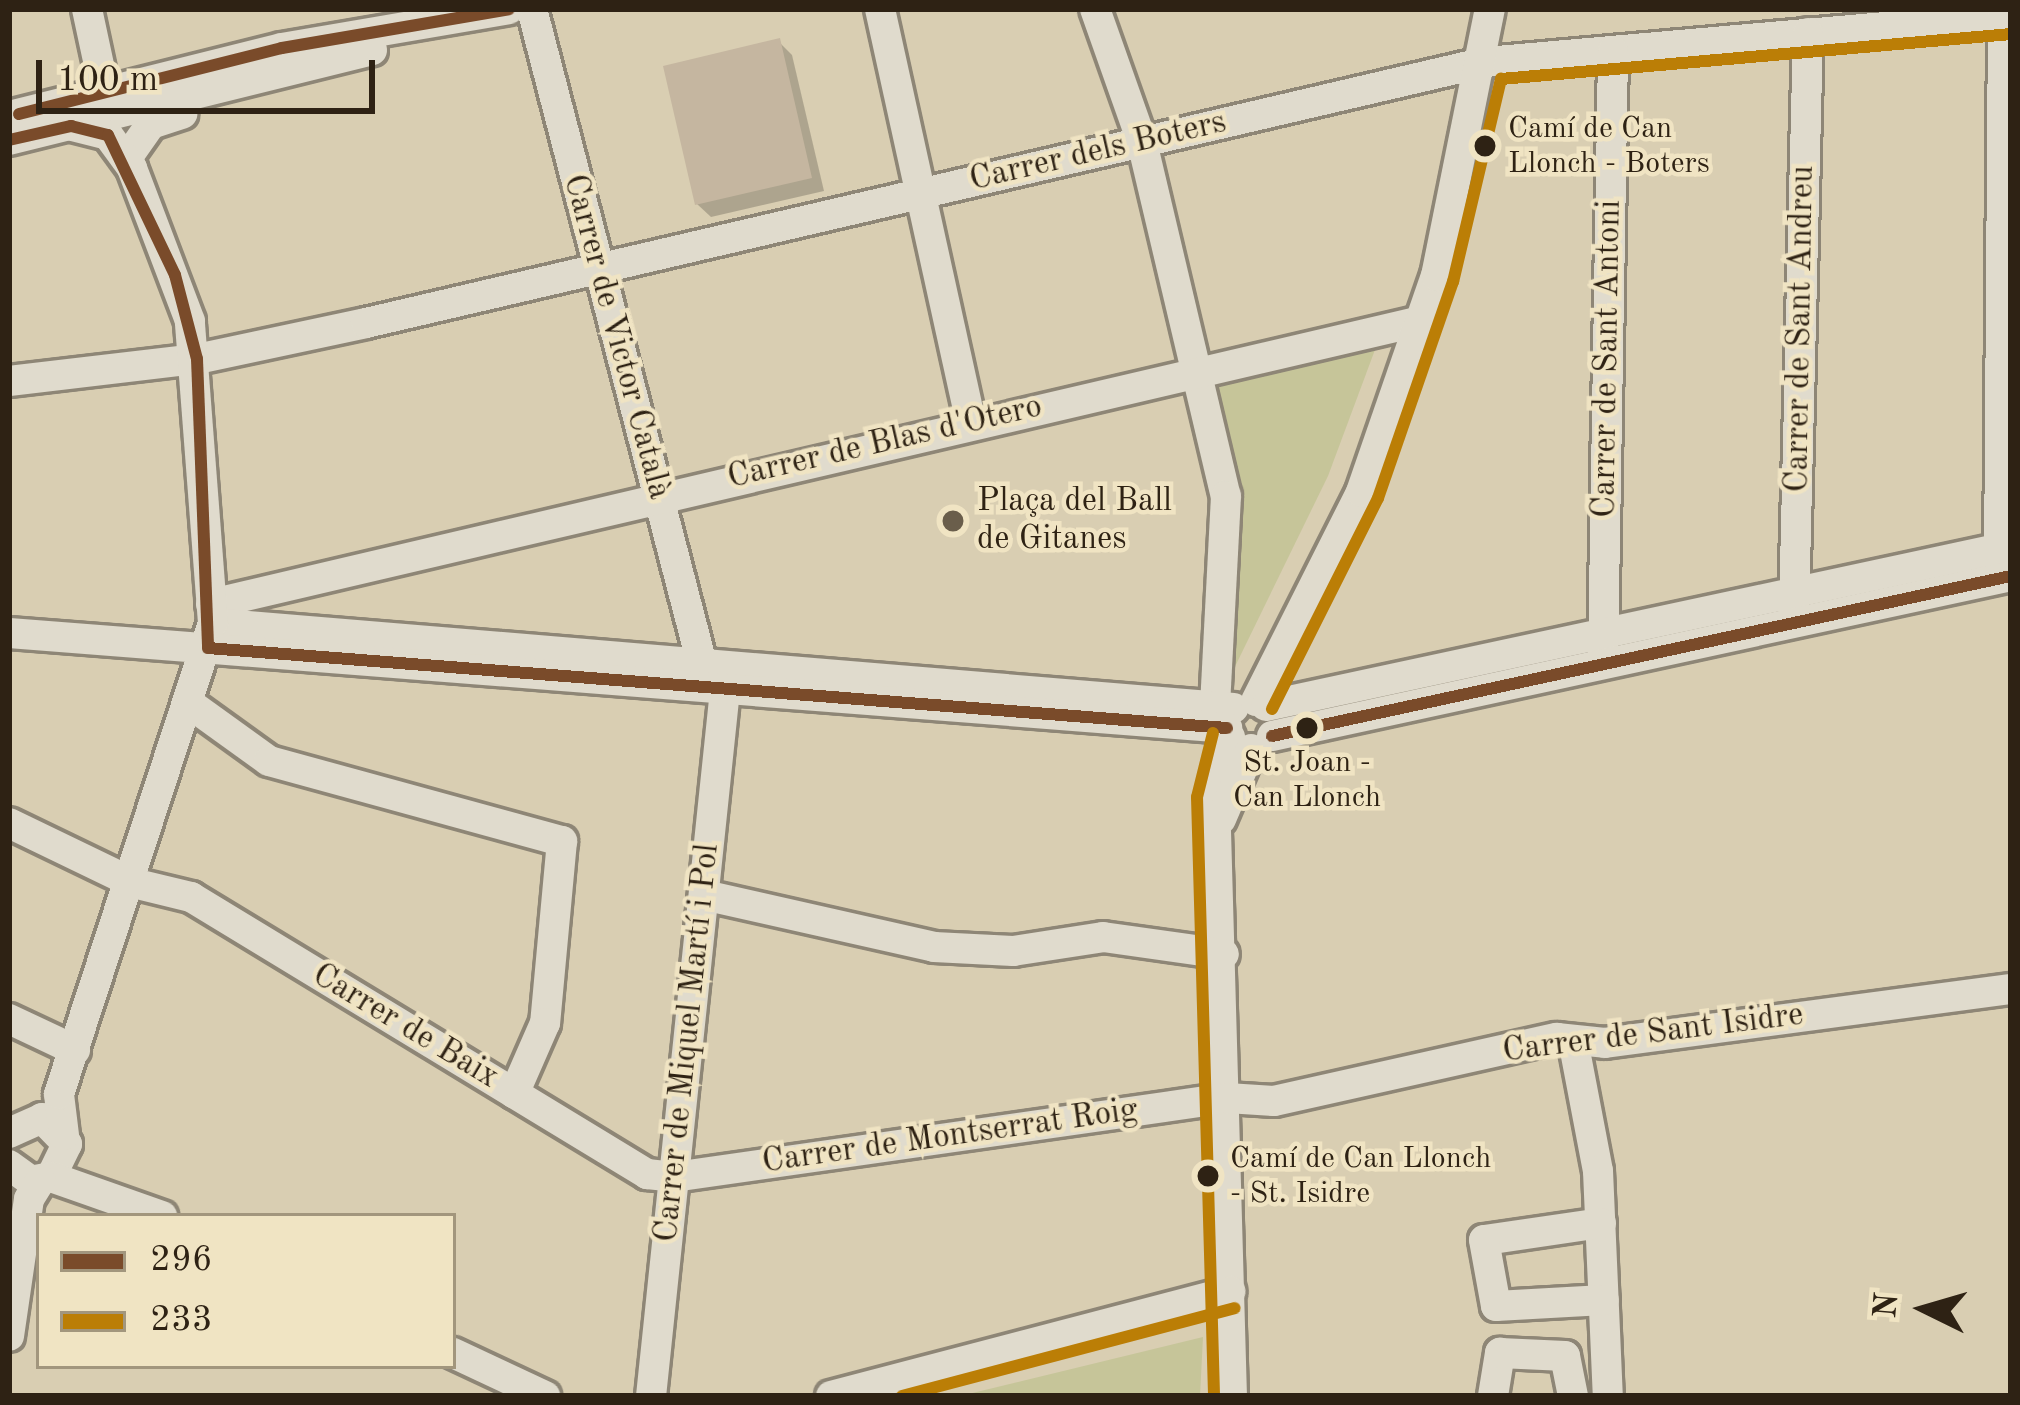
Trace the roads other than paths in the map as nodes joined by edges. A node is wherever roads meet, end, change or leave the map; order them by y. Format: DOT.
graph roads {
  1 [pos="87,9"];
  2 [pos="532,9"];
  3 [pos="880,9"];
  4 [pos="1095,9"];
  5 [pos="1490,9"];
  6 [pos="494,12"];
  7 [pos="427,14"];
  8 [pos="2007,16"];
  9 [pos="1808,33"];
  10 [pos="1613,51"];
  11 [pos="1486,62"];
  12 [pos="299,68"];
  13 [pos="212,90"];
  14 [pos="110,104"];
  15 [pos="9,116"];
  16 [pos="71,126"];
  17 [pos="9,128"];
  18 [pos="9,140"];
  19 [pos="1142,142"];
  20 [pos="132,159"];
  21 [pos="918,194"];
  22 [pos="597,269"];
  23 [pos="1420,321"];
  24 [pos="197,359"];
  25 [pos="1197,374"];
  26 [pos="9,381"];
  27 [pos="971,422"];
  28 [pos="658,496"];
  29 [pos="2005,561"];
  30 [pos="1795,592"];
  31 [pos="1793,624"];
  32 [pos="211,625"];
  33 [pos="9,633"];
  34 [pos="1604,653"];
  35 [pos="702,664"];
  36 [pos="725,690"];
  37 [pos="190,704"];
  38 [pos="1244,722"];
  39 [pos="9,823"];
  40 [pos="133,883"];
  41 [pos="704,895"];
  42 [pos="1224,954"];
  43 [pos="2011,989"];
  44 [pos="9,1019"];
  45 [pos="1573,1040"];
  46 [pos="75,1050"];
  47 [pos="59,1094"];
  48 [pos="514,1094"];
  49 [pos="1227,1097"];
  50 [pos="17,1125"];
  51 [pos="40,1170"];
  52 [pos="674,1177"];
  53 [pos="156,1213"];
  54 [pos="1600,1223"];
  55 [pos="1230,1291"];
  56 [pos="1604,1300"];
  57 [pos="9,1336"];
  58 [pos="456,1354"];
  59 [pos="545,1396"];
  60 [pos="651,1396"];
  61 [pos="831,1396"];
  62 [pos="1232,1396"];
  63 [pos="1493,1396"];
  64 [pos="1573,1396"];
  65 [pos="1607,1396"];
  1 -- 14 [label="street"];
  2 -- 22 [label="street, Carrer de Victor Català"];
  3 -- 21 [label="street"];
  4 -- 19 [label="street"];
  5 -- 11 [label="street"];
  6 -- 7 [label="street"];
  6 -- 12 [label="street"];
  7 -- 14 [label="street"];
  8 -- 9 [label="street, Carrer dels Boters"];
  8 -- 29 [label="street"];
  9 -- 10 [label="street, Carrer dels Boters"];
  9 -- 30 [label="street, Carrer de Sant Andreu"];
  10 -- 11 [label="street, Carrer dels Boters"];
  10 -- 34 [label="street, Carrer de Sant Antoni"];
  11 -- 19 [label="street, Carrer dels Boters"];
  11 -- 23 [label="street"];
  12 -- 13 [label="street"];
  12 -- 14 [label="street"];
  13 -- 14 [label="street"];
  13 -- 20 [label="street"];
  14 -- 15 [label="street"];
  14 -- 16 [label="street"];
  14 -- 17 [label="street"];
  14 -- 20 [label="street"];
  16 -- 18 [label="street"];
  16 -- 20 [label="street"];
  19 -- 21 [label="street, Carrer dels Boters"];
  19 -- 25 [label="street"];
  20 -- 24 [label="street"];
  21 -- 22 [label="street, Carrer dels Boters"];
  21 -- 27 [label="street"];
  22 -- 24 [label="street, Carrer dels Boters"];
  22 -- 28 [label="street, Carrer de Victor Català"];
  23 -- 25 [label="street, Carrer de Blas d'Otero"];
  23 -- 38 [label="street"];
  24 -- 26 [label="street, Carrer dels Boters"];
  24 -- 32 [label="street"];
  25 -- 27 [label="street, Carrer de Blas d'Otero"];
  25 -- 38 [label="street"];
  27 -- 28 [label="street, Carrer de Blas d'Otero"];
  28 -- 32 [label="street, Carrer de Blas d'Otero"];
  28 -- 35 [label="street, Carrer de Victor Català"];
  29 -- 30 [label="street"];
  29 -- 31 [label="street"];
  30 -- 31 [label="street, Carrer de Sant Andreu"];
  30 -- 34 [label="street"];
  31 -- 34 [label="street"];
  32 -- 33 [label="street"];
  32 -- 35 [label="street"];
  32 -- 36 [label="street"];
  32 -- 37 [label="street"];
  34 -- 38 [label="street"];
  35 -- 36 [label="street"];
  35 -- 38 [label="street"];
  36 -- 38 [label="street"];
  36 -- 41 [label="street, Carrer de Miquel Martí i Pol"];
  37 -- 40 [label="street"];
  37 -- 48 [label="street"];
  38 -- 42 [label="street"];
  39 -- 40 [label="street, Carrer de Baix"];
  40 -- 46 [label="street"];
  40 -- 48 [label="street, Carrer de Baix"];
  41 -- 42 [label="street"];
  41 -- 52 [label="street, Carrer de Miquel Martí i Pol"];
  42 -- 49 [label="street"];
  43 -- 45 [label="street, Carrer de Sant Isidre"];
  44 -- 46 [label="street"];
  45 -- 49 [label="street, Carrer de Sant Isidre"];
  45 -- 54 [label="street"];
  46 -- 47 [label="street"];
  47 -- 50 [label="street"];
  47 -- 51 [label="street"];
  48 -- 52 [label="street, Carrer de Baix"];
  49 -- 52 [label="street, Carrer de Montserrat Roig"];
  49 -- 55 [label="street"];
  50 -- 51 [label="street"];
  51 -- 53 [label="street"];
  51 -- 57 [label="street"];
  52 -- 60 [label="street, Carrer de Miquel Martí i Pol"];
  54 -- 56 [label="street"];
  54 -- 56 [label="street"];
  55 -- 61 [label="street"];
  55 -- 62 [label="street"];
  56 -- 65 [label="street"];
  58 -- 59 [label="street"];
  63 -- 64 [label="street"];
}
